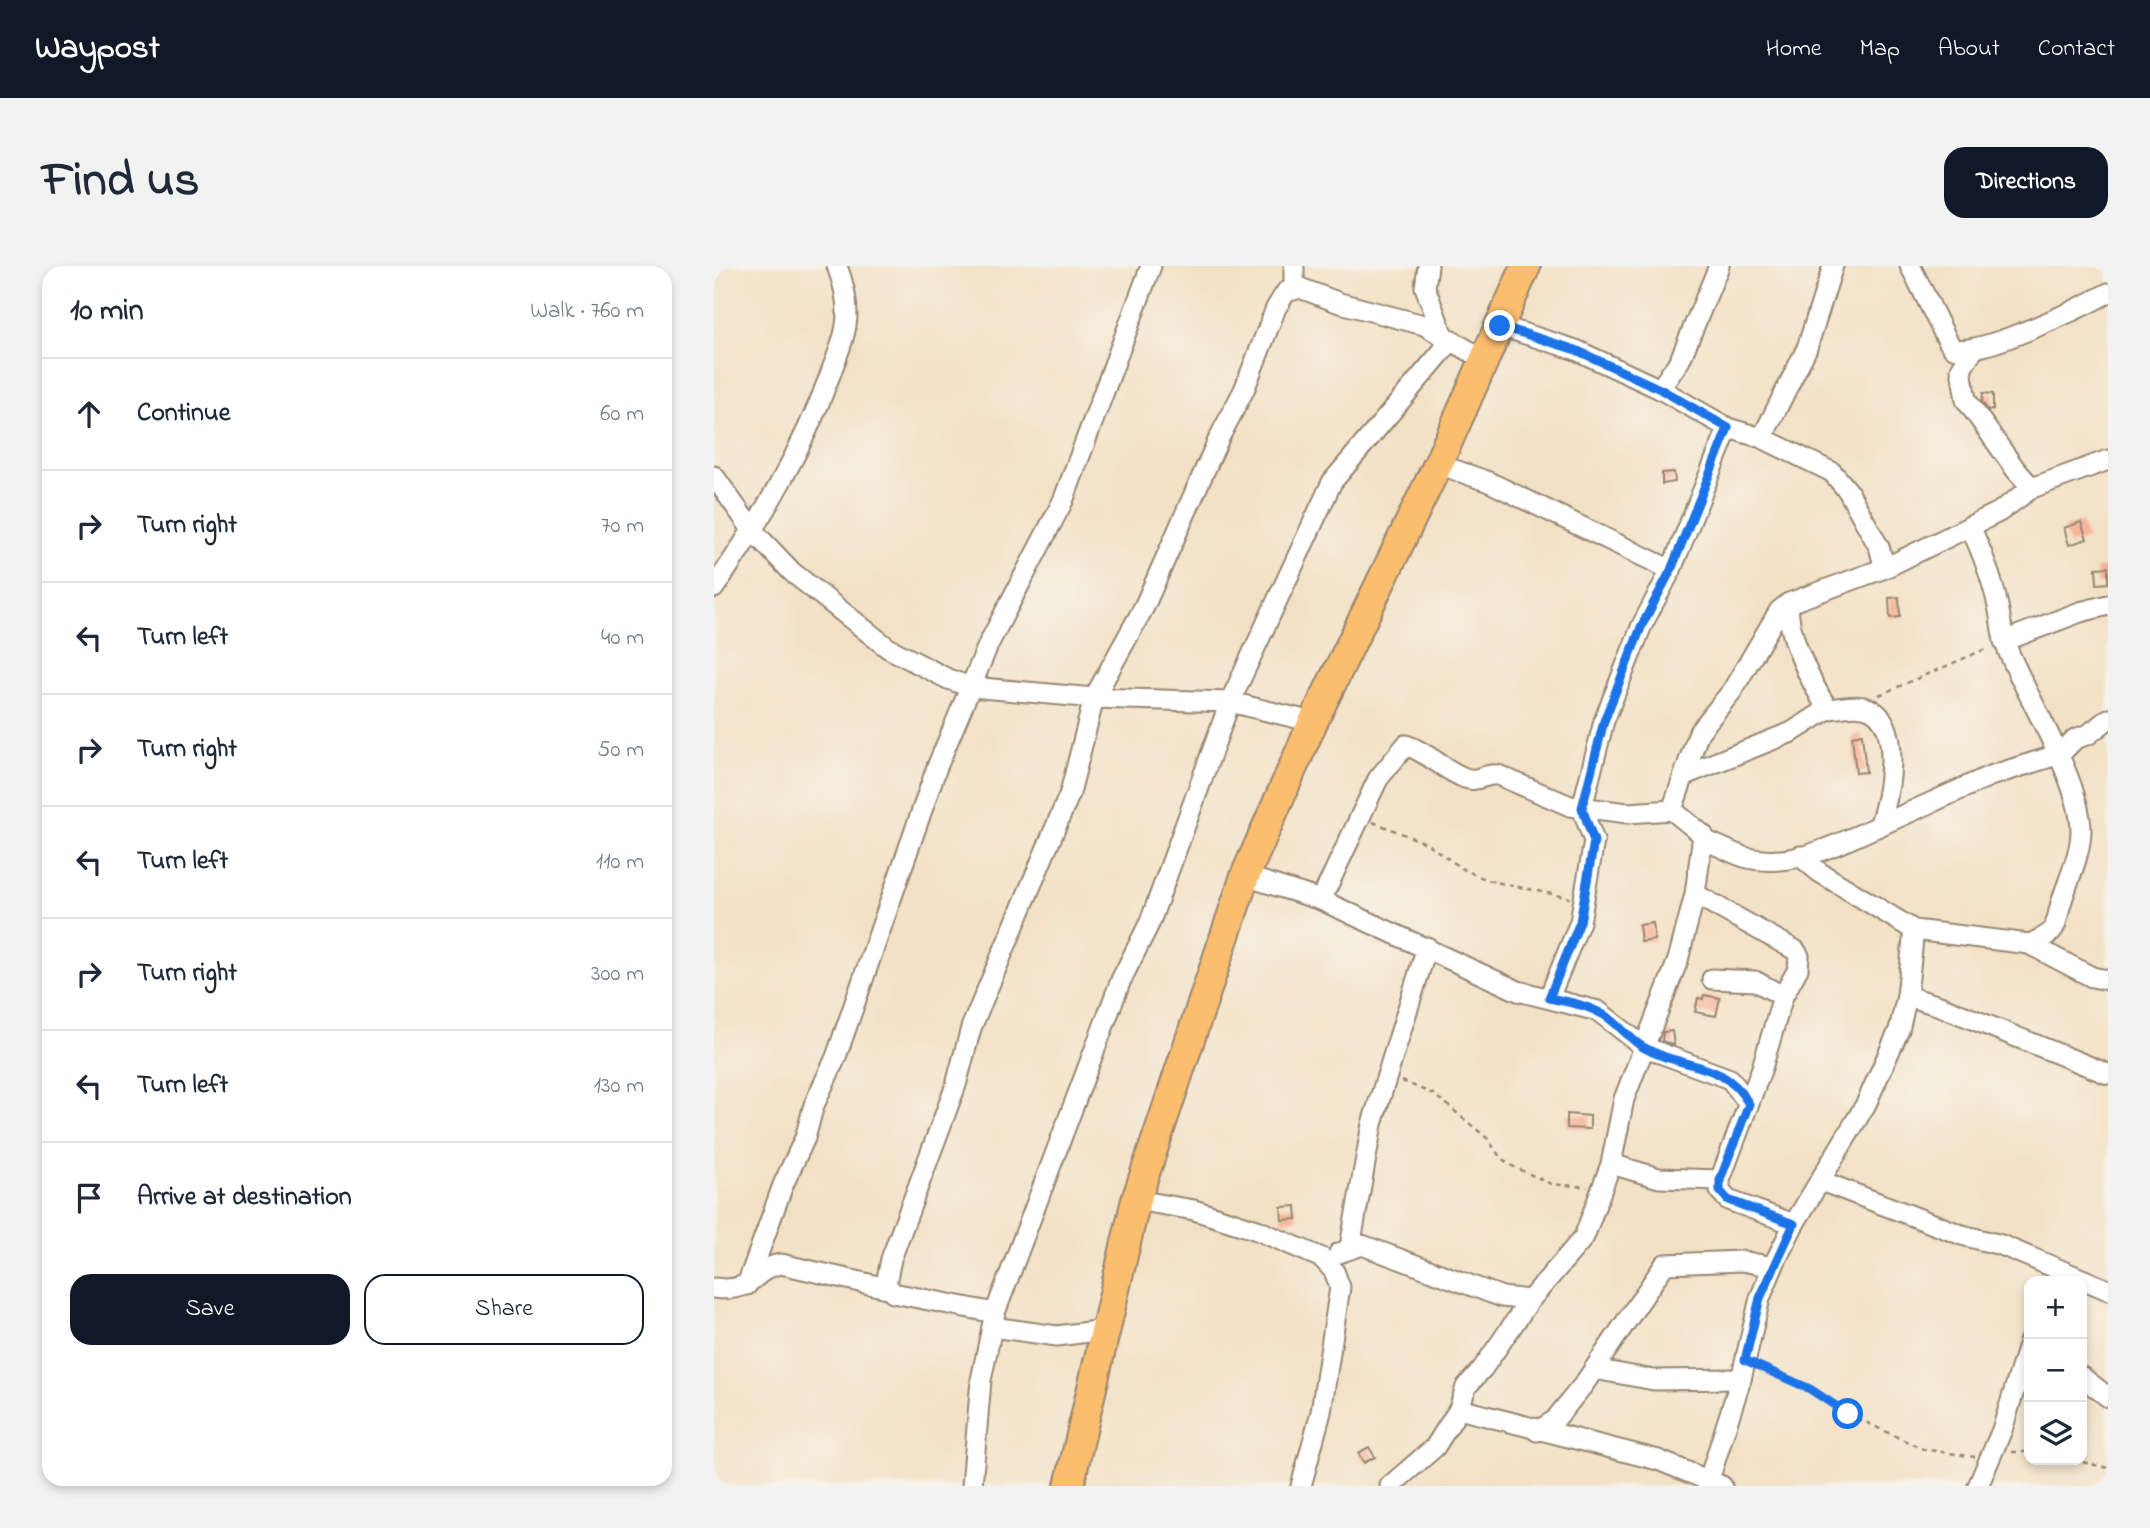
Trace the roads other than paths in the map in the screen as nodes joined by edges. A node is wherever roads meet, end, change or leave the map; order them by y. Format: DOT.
graph roads {
  1 [pos="837,266"];
  2 [pos="1151,266"];
  3 [pos="1294,266"];
  4 [pos="1428,266"];
  5 [pos="1526,266"];
  6 [pos="1719,266"];
  7 [pos="1833,266"];
  8 [pos="1910,266"];
  9 [pos="1300,288"];
  10 [pos="2108,293"];
  11 [pos="1500,326"];
  12 [pos="1447,340"];
  13 [pos="1974,349"];
  14 [pos="1485,360"];
  15 [pos="1660,389"];
  16 [pos="1728,428"];
  17 [pos="1762,438"];
  18 [pos="2108,460"];
  19 [pos="1438,464"];
  20 [pos="714,476"];
  21 [pos="2032,488"];
  22 [pos="1970,526"];
  23 [pos="753,531"];
  24 [pos="1885,568"];
  25 [pos="1671,570"];
  26 [pos="714,588"];
  27 [pos="1789,603"];
  28 [pos="2108,606"];
  29 [pos="2004,641"];
  30 [pos="971,687"];
  31 [pos="1094,698"];
  32 [pos="1230,702"];
  33 [pos="1828,709"];
  34 [pos="2108,719"];
  35 [pos="1312,722"];
  36 [pos="2057,755"];
  37 [pos="1687,774"];
  38 [pos="1582,808"];
  39 [pos="1672,810"];
  40 [pos="1879,826"];
  41 [pos="1704,840"];
  42 [pos="1800,856"];
  43 [pos="1245,876"];
  44 [pos="1695,894"];
  45 [pos="1321,900"];
  46 [pos="1914,930"];
  47 [pos="2029,944"];
  48 [pos="1427,947"];
  49 [pos="1712,979"];
  50 [pos="2108,980"];
  51 [pos="1783,996"];
  52 [pos="1907,996"];
  53 [pos="1549,998"];
  54 [pos="1644,1047"];
  55 [pos="2108,1074"];
  56 [pos="1749,1104"];
  57 [pos="1611,1164"];
  58 [pos="1720,1180"];
  59 [pos="1821,1181"];
  60 [pos="1136,1200"];
  61 [pos="1794,1224"];
  62 [pos="1350,1247"];
  63 [pos="1322,1258"];
  64 [pos="1773,1267"];
  65 [pos="2065,1276"];
  66 [pos="2087,1284"];
  67 [pos="747,1285"];
  68 [pos="714,1288"];
  69 [pos="887,1288"];
  70 [pos="2108,1290"];
  71 [pos="1530,1300"];
  72 [pos="994,1320"];
  73 [pos="1104,1330"];
  74 [pos="2024,1357"];
  75 [pos="1594,1369"];
  76 [pos="1743,1369"];
  77 [pos="2087,1381"];
  78 [pos="2108,1397"];
  79 [pos="1458,1409"];
  80 [pos="1537,1431"];
  81 [pos="1713,1484"];
  82 [pos="972,1486"];
  83 [pos="1069,1486"];
  84 [pos="1301,1486"];
  85 [pos="1390,1486"];
  86 [pos="1978,1486"];
  1 -- 23 [label="street"];
  2 -- 30 [label="street"];
  3 -- 9 [label="street"];
  4 -- 12 [label="street"];
  5 -- 11 [label="highway"];
  6 -- 15 [label="street"];
  7 -- 17 [label="street"];
  8 -- 13 [label="street"];
  9 -- 12 [label="street"];
  9 -- 31 [label="street"];
  10 -- 13 [label="street"];
  11 -- 14 [label="highway"];
  11 -- 15 [label="street"];
  12 -- 14 [label="street"];
  12 -- 32 [label="street"];
  13 -- 21 [label="street"];
  14 -- 19 [label="highway"];
  15 -- 16 [label="street"];
  16 -- 17 [label="street"];
  16 -- 25 [label="street"];
  17 -- 24 [label="street"];
  18 -- 21 [label="street"];
  19 -- 25 [label="street"];
  19 -- 35 [label="highway"];
  20 -- 23 [label="street"];
  21 -- 22 [label="street"];
  22 -- 24 [label="street"];
  22 -- 29 [label="street"];
  23 -- 26 [label="street"];
  23 -- 30 [label="street"];
  24 -- 27 [label="street"];
  25 -- 38 [label="street"];
  27 -- 33 [label="street"];
  27 -- 37 [label="street"];
  28 -- 29 [label="street"];
  29 -- 36 [label="street"];
  30 -- 31 [label="street"];
  30 -- 67 [label="street"];
  31 -- 32 [label="street"];
  31 -- 69 [label="street"];
  32 -- 35 [label="street"];
  32 -- 72 [label="street"];
  33 -- 37 [label="street"];
  33 -- 40 [label="street"];
  34 -- 36 [label="street"];
  35 -- 43 [label="highway"];
  36 -- 40 [label="street"];
  36 -- 47 [label="street"];
  37 -- 39 [label="street"];
  38 -- 39 [label="street"];
  38 -- 45 [label="street"];
  38 -- 53 [label="street"];
  39 -- 41 [label="street"];
  40 -- 42 [label="street"];
  41 -- 42 [label="street"];
  41 -- 44 [label="street"];
  42 -- 46 [label="street"];
  43 -- 45 [label="street"];
  43 -- 60 [label="highway"];
  44 -- 51 [label="street"];
  44 -- 54 [label="street"];
  45 -- 48 [label="street"];
  46 -- 47 [label="street"];
  46 -- 52 [label="street"];
  47 -- 50 [label="street"];
  48 -- 53 [label="street"];
  48 -- 62 [label="street"];
  49 -- 51 [label="street"];
  51 -- 56 [label="street"];
  52 -- 55 [label="street"];
  52 -- 59 [label="street"];
  53 -- 54 [label="street"];
  54 -- 56 [label="street"];
  54 -- 57 [label="street"];
  56 -- 58 [label="street"];
  57 -- 58 [label="street"];
  57 -- 71 [label="street"];
  58 -- 61 [label="street"];
  59 -- 61 [label="street"];
  59 -- 65 [label="street"];
  60 -- 63 [label="street"];
  60 -- 73 [label="highway"];
  61 -- 64 [label="street"];
  62 -- 63 [label="street"];
  62 -- 71 [label="street"];
  63 -- 84 [label="street"];
  64 -- 75 [label="street"];
  64 -- 76 [label="street"];
  66 -- 70 [label="street"];
  67 -- 68 [label="street"];
  67 -- 69 [label="street"];
  69 -- 72 [label="street"];
  71 -- 79 [label="street"];
  72 -- 73 [label="street"];
  72 -- 82 [label="street"];
  73 -- 83 [label="highway"];
  74 -- 86 [label="street"];
  75 -- 76 [label="street"];
  75 -- 80 [label="street"];
  76 -- 81 [label="street"];
  77 -- 78 [label="street"];
  79 -- 80 [label="street"];
  79 -- 85 [label="street"];
  80 -- 81 [label="street"];
}
